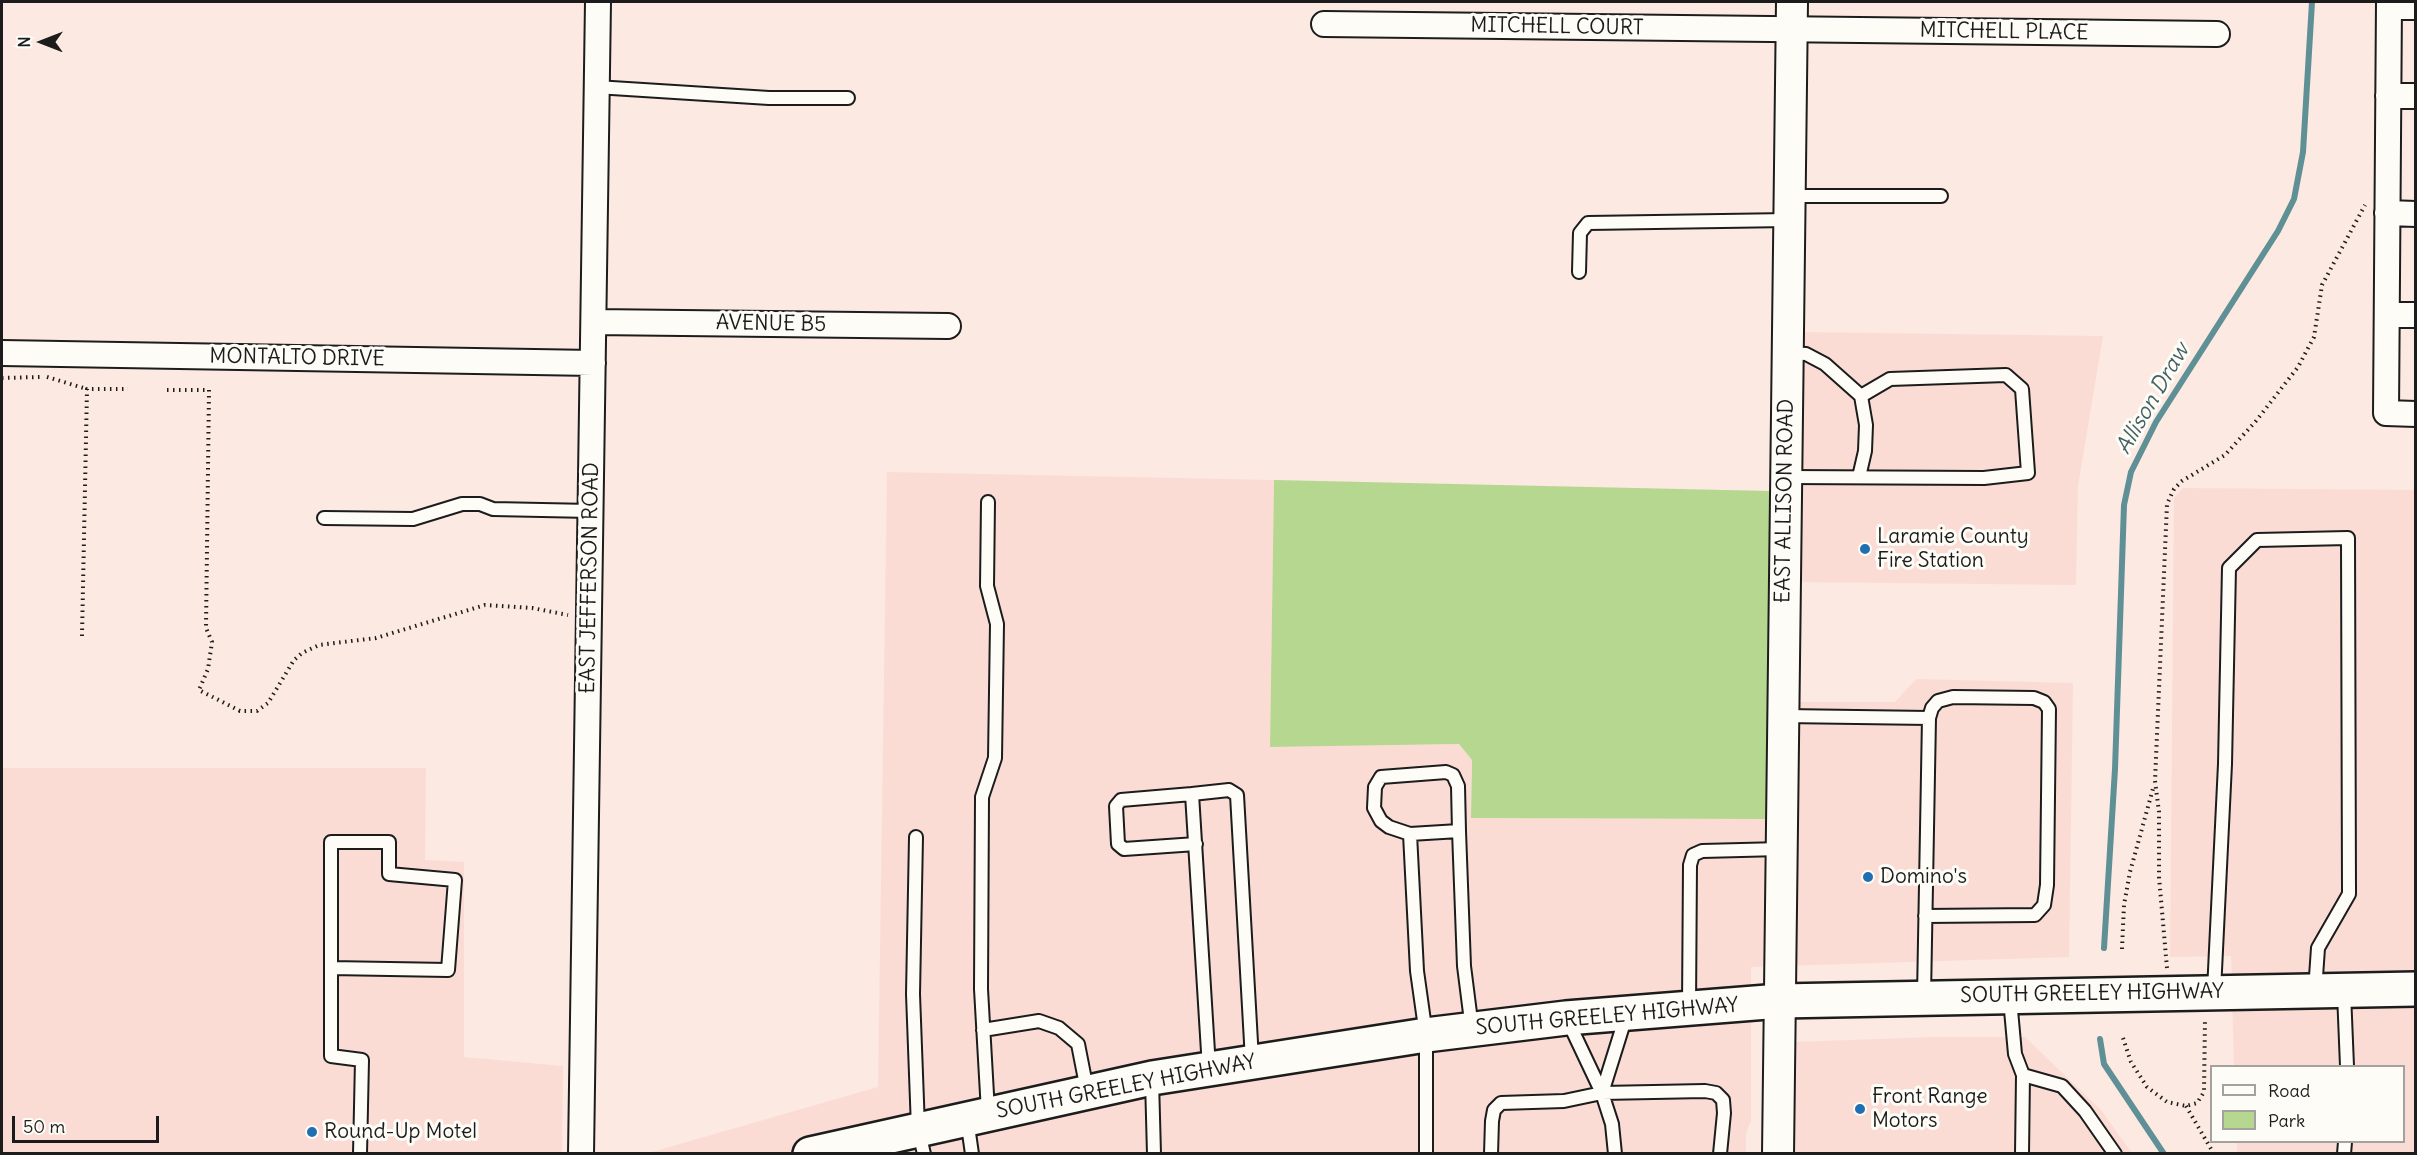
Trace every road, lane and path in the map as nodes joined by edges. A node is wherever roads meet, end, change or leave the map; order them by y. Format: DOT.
graph roads {
  1 [pos="597,2"];
  2 [pos="2389,4"];
  3 [pos="2415,7"];
  4 [pos="1791,16"];
  5 [pos="1324,24"];
  6 [pos="2217,34"];
  7 [pos="597,87"];
  8 [pos="2388,96"];
  9 [pos="2415,96"];
  10 [pos="848,98"];
  11 [pos="1941,196"];
  12 [pos="2366,198"];
  13 [pos="1789,208"];
  14 [pos="2387,213"];
  15 [pos="2415,214"];
  16 [pos="1580,272"];
  17 [pos="2387,315"];
  18 [pos="2415,315"];
  19 [pos="594,322"];
  20 [pos="948,326"];
  21 [pos="2,353"];
  22 [pos="1787,353"];
  23 [pos="593,363"];
  24 [pos="2,378"];
  25 [pos="87,389"];
  26 [pos="128,389"];
  27 [pos="167,390"];
  28 [pos="1861,396"];
  29 [pos="2415,414"];
  30 [pos="1786,477"];
  31 [pos="1859,477"];
  32 [pos="988,502"];
  33 [pos="591,511"];
  34 [pos="324,518"];
  35 [pos="557,612"];
  36 [pos="82,636"];
  37 [pos="1783,716"];
  38 [pos="1929,718"];
  39 [pos="2155,782"];
  40 [pos="1192,794"];
  41 [pos="1459,831"];
  42 [pos="1410,834"];
  43 [pos="916,837"];
  44 [pos="1196,844"];
  45 [pos="1782,849"];
  46 [pos="1925,916"];
  47 [pos="2122,949"];
  48 [pos="331,968"];
  49 [pos="2415,989"];
  50 [pos="2330,991"];
  51 [pos="2210,992"];
  52 [pos="2169,993"];
  53 [pos="2010,995"];
  54 [pos="1924,997"];
  55 [pos="1780,1001"];
  56 [pos="1689,1008"];
  57 [pos="1627,1013"];
  58 [pos="1566,1018"];
  59 [pos="1472,1029"];
  60 [pos="983,1030"];
  61 [pos="1426,1035"];
  62 [pos="2123,1038"];
  63 [pos="1252,1062"];
  64 [pos="2347,1065"];
  65 [pos="1209,1069"];
  66 [pos="2023,1075"];
  67 [pos="1152,1078"];
  68 [pos="1087,1092"];
  69 [pos="1602,1093"];
  70 [pos="2186,1106"];
  71 [pos="977,1115"];
  72 [pos="921,1141"];
  73 [pos="360,1154"];
  74 [pos="581,1154"];
  75 [pos="810,1154"];
  76 [pos="972,1154"];
  77 [pos="1154,1154"];
  78 [pos="1426,1154"];
  79 [pos="1491,1154"];
  80 [pos="1615,1154"];
  81 [pos="1720,1154"];
  82 [pos="1778,1154"];
  83 [pos="2022,1154"];
  84 [pos="2115,1154"];
  85 [pos="2214,1154"];
  1 -- 7 [label="street, EAST JEFFERSON ROAD"];
  2 -- 3 [label="street"];
  2 -- 8 [label="street"];
  4 -- 5 [label="street, MITCHELL COURT"];
  4 -- 6 [label="street, MITCHELL PLACE"];
  4 -- 13 [label="street, EAST ALLISON ROAD"];
  7 -- 10 [label="lane"];
  7 -- 19 [label="street, EAST JEFFERSON ROAD"];
  8 -- 9 [label="street"];
  8 -- 14 [label="street"];
  11 -- 13 [label="lane"];
  12 -- 39 [label="path"];
  13 -- 16 [label="lane"];
  13 -- 22 [label="street, EAST ALLISON ROAD"];
  14 -- 15 [label="street"];
  14 -- 17 [label="street"];
  17 -- 18 [label="street"];
  17 -- 29 [label="street"];
  19 -- 20 [label="street, AVENUE B5"];
  19 -- 23 [label="street, EAST JEFFERSON ROAD"];
  21 -- 23 [label="street, MONTALTO DRIVE"];
  22 -- 28 [label="lane"];
  22 -- 30 [label="street, EAST ALLISON ROAD"];
  23 -- 33 [label="street, EAST JEFFERSON ROAD"];
  24 -- 25 [label="path"];
  25 -- 26 [label="path"];
  25 -- 36 [label="path"];
  27 -- 35 [label="path"];
  28 -- 31 [label="lane"];
  28 -- 31 [label="lane"];
  30 -- 31 [label="lane"];
  30 -- 37 [label="street, EAST ALLISON ROAD"];
  32 -- 60 [label="lane"];
  33 -- 34 [label="lane"];
  33 -- 74 [label="street, EAST JEFFERSON ROAD"];
  37 -- 38 [label="lane"];
  37 -- 45 [label="street, EAST ALLISON ROAD"];
  38 -- 46 [label="lane"];
  38 -- 46 [label="lane"];
  39 -- 47 [label="path"];
  39 -- 52 [label="path"];
  40 -- 44 [label="lane"];
  40 -- 44 [label="lane"];
  40 -- 63 [label="lane"];
  41 -- 42 [label="lane"];
  41 -- 42 [label="lane"];
  41 -- 59 [label="lane"];
  42 -- 61 [label="lane"];
  43 -- 72 [label="lane"];
  44 -- 65 [label="lane"];
  45 -- 55 [label="street, EAST ALLISON ROAD"];
  45 -- 56 [label="lane"];
  46 -- 54 [label="lane"];
  48 -- 48 [label="lane"];
  48 -- 73 [label="lane"];
  49 -- 50 [label="highway, SOUTH GREELEY HIGHWAY"];
  50 -- 51 [label="highway, SOUTH GREELEY HIGHWAY"];
  50 -- 51 [label="lane"];
  50 -- 64 [label="lane"];
  51 -- 52 [label="highway, SOUTH GREELEY HIGHWAY"];
  51 -- 70 [label="path"];
  52 -- 53 [label="highway, SOUTH GREELEY HIGHWAY"];
  53 -- 54 [label="highway, SOUTH GREELEY HIGHWAY"];
  53 -- 66 [label="lane"];
  54 -- 55 [label="highway, SOUTH GREELEY HIGHWAY"];
  55 -- 56 [label="highway, SOUTH GREELEY HIGHWAY"];
  55 -- 82 [label="street, EAST ALLISON ROAD"];
  56 -- 57 [label="highway, SOUTH GREELEY HIGHWAY"];
  57 -- 58 [label="highway, SOUTH GREELEY HIGHWAY"];
  57 -- 69 [label="lane"];
  58 -- 59 [label="highway, SOUTH GREELEY HIGHWAY"];
  58 -- 69 [label="lane"];
  59 -- 61 [label="highway, SOUTH GREELEY HIGHWAY"];
  60 -- 68 [label="lane"];
  60 -- 71 [label="lane"];
  61 -- 63 [label="highway, SOUTH GREELEY HIGHWAY"];
  61 -- 78 [label="lane"];
  62 -- 70 [label="path"];
  63 -- 65 [label="highway, SOUTH GREELEY HIGHWAY"];
  65 -- 67 [label="highway, SOUTH GREELEY HIGHWAY"];
  66 -- 83 [label="lane"];
  66 -- 84 [label="lane"];
  67 -- 68 [label="highway, SOUTH GREELEY HIGHWAY"];
  67 -- 77 [label="lane"];
  68 -- 71 [label="highway, SOUTH GREELEY HIGHWAY"];
  69 -- 79 [label="lane"];
  69 -- 80 [label="lane"];
  69 -- 81 [label="lane"];
  70 -- 85 [label="path"];
  71 -- 72 [label="highway, SOUTH GREELEY HIGHWAY"];
  71 -- 76 [label="lane"];
  72 -- 75 [label="highway, SOUTH GREELEY HIGHWAY"];
}
